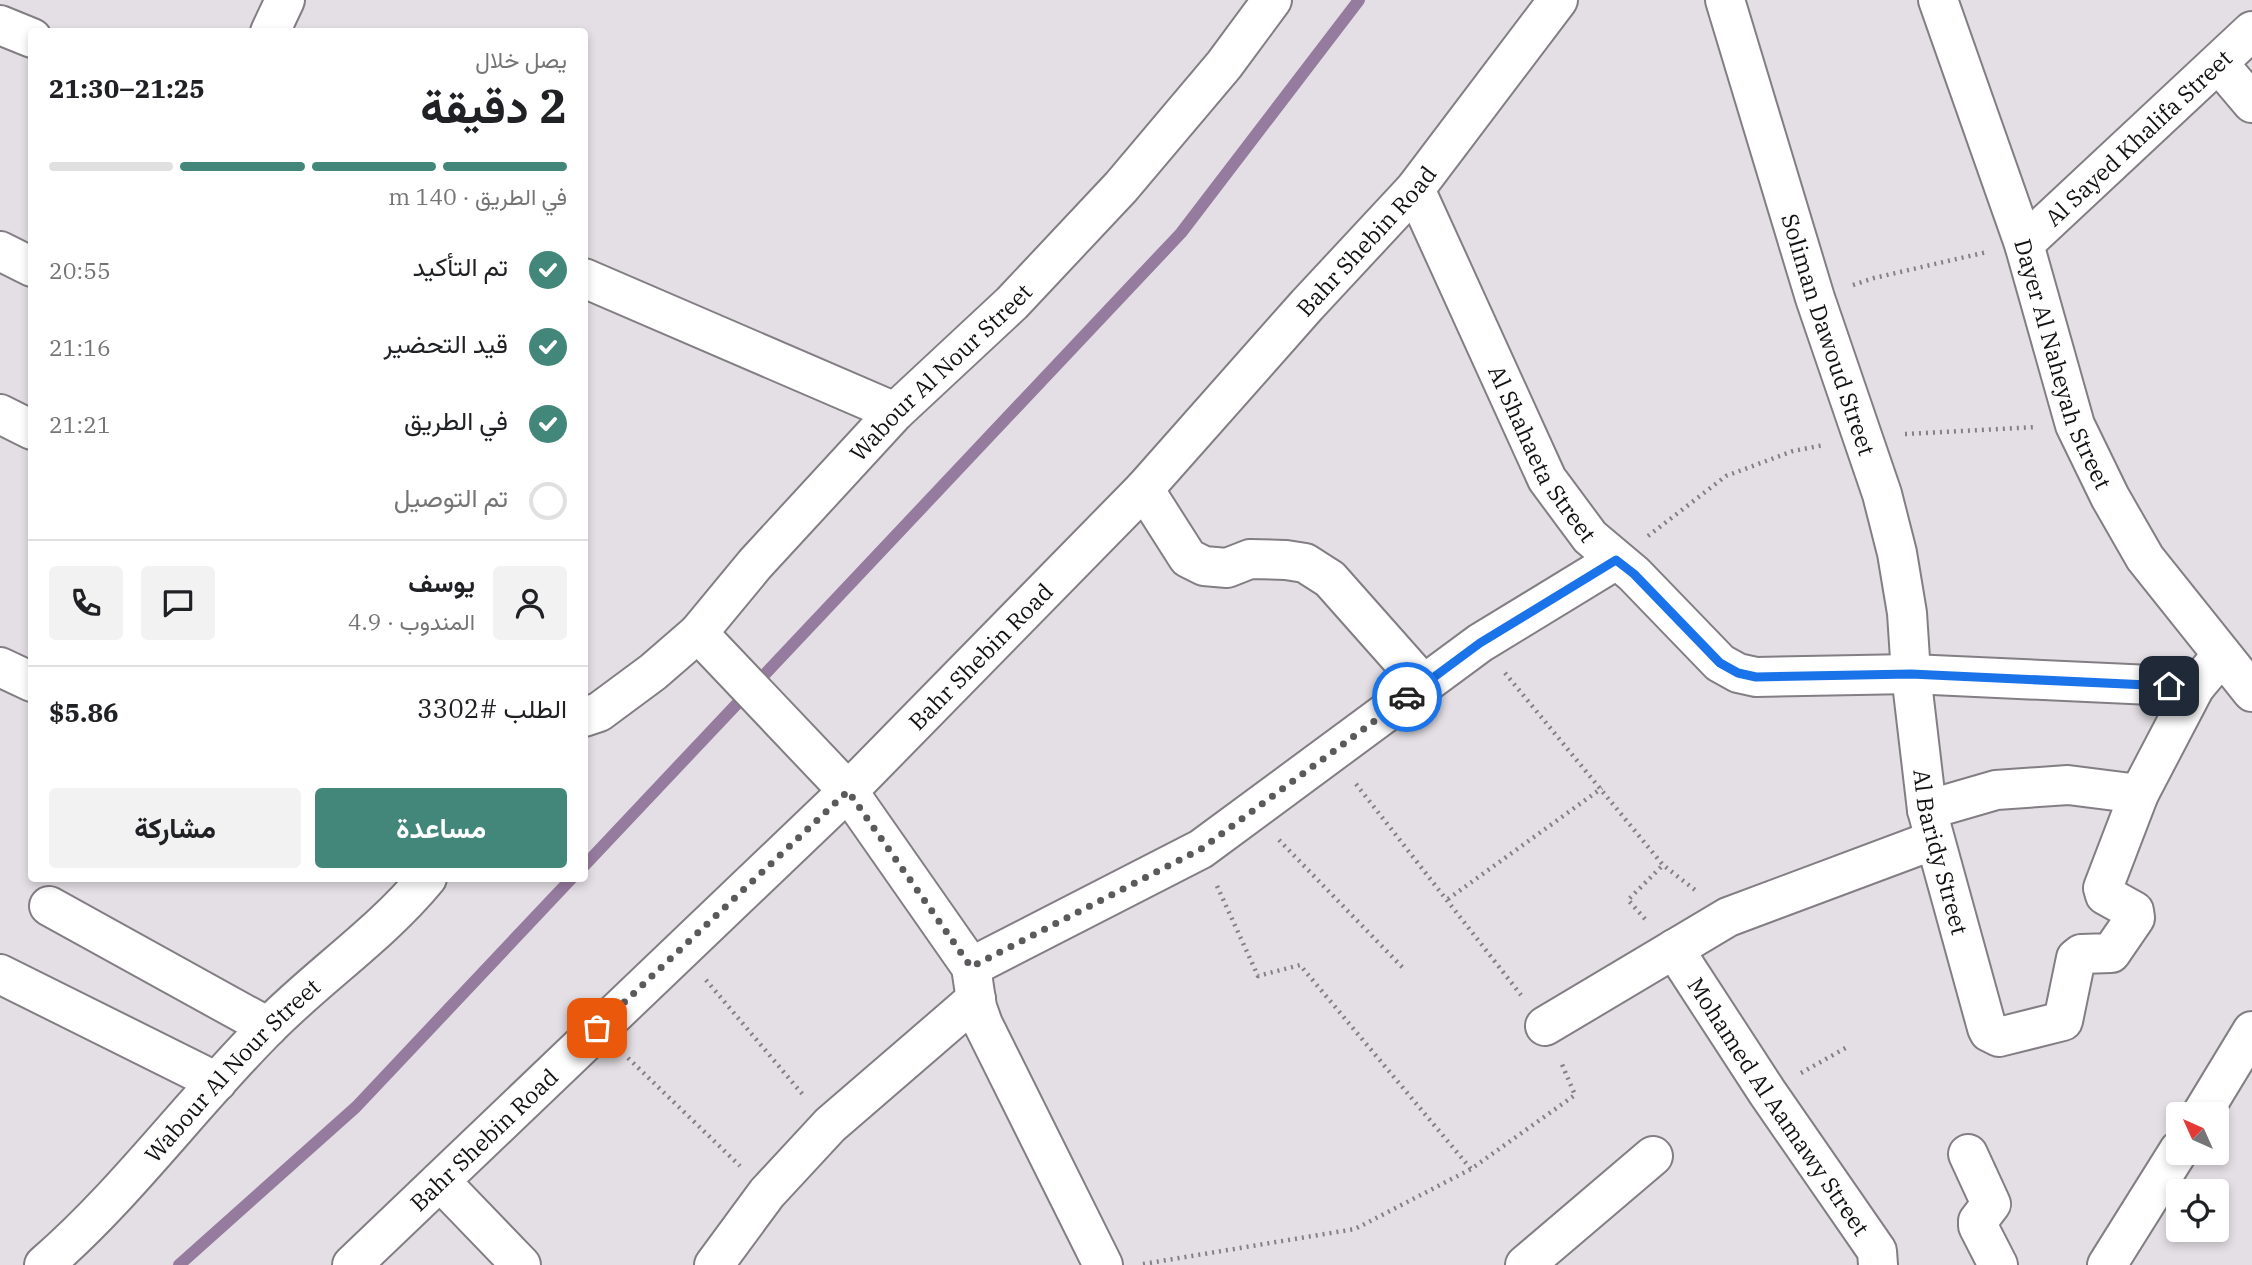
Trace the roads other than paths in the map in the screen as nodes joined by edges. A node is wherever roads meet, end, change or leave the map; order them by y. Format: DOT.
graph roads {
  1 [pos="285,0"];
  2 [pos="1272,0"];
  3 [pos="1559,0"];
  4 [pos="1725,0"];
  5 [pos="1951,7"];
  6 [pos="0,25"];
  7 [pos="272,28"];
  8 [pos="2252,31"];
  9 [pos="28,36"];
  10 [pos="2218,64"];
  11 [pos="2252,103"];
  12 [pos="1415,189"];
  13 [pos="2024,244"];
  14 [pos="0,251"];
  15 [pos="28,265"];
  16 [pos="588,280"];
  17 [pos="895,412"];
  18 [pos="0,414"];
  19 [pos="28,428"];
  20 [pos="1144,489"];
  21 [pos="1616,560"];
  22 [pos="710,646"];
  23 [pos="2222,656"];
  24 [pos="0,667"];
  25 [pos="1911,674"];
  26 [pos="28,680"];
  27 [pos="1423,685"];
  28 [pos="2195,687"];
  29 [pos="2252,692"];
  30 [pos="589,711"];
  31 [pos="848,791"];
  32 [pos="2139,794"];
  33 [pos="1931,825"];
  34 [pos="423,882"];
  35 [pos="49,906"];
  36 [pos="1674,949"];
  37 [pos="0,974"];
  38 [pos="973,983"];
  39 [pos="1545,1026"];
  40 [pos="268,1027"];
  41 [pos="2252,1031"];
  42 [pos="216,1082"];
  43 [pos="2209,1102"];
  44 [pos="1968,1154"];
  45 [pos="1653,1156"];
  46 [pos="2170,1166"];
  47 [pos="440,1181"];
  48 [pos="2112,1263"];
  49 [pos="44,1265"];
  50 [pos="352,1265"];
  51 [pos="521,1265"];
  52 [pos="714,1265"];
  53 [pos="1103,1265"];
  54 [pos="1525,1265"];
  55 [pos="1878,1265"];
  56 [pos="1998,1265"];
  1 -- 7 [label="street"];
  2 -- 17 [label="street, Wabour Al Nour Street"];
  3 -- 12 [label="street, Bahr Shebin Road"];
  4 -- 25 [label="street, Soliman Dawoud Street"];
  5 -- 13 [label="street, Dayer Al Naheyah Street"];
  6 -- 9 [label="street"];
  8 -- 10 [label="street, Al Sayed Khalifa Street"];
  10 -- 11 [label="street"];
  10 -- 13 [label="street, Al Sayed Khalifa Street"];
  12 -- 20 [label="street, Bahr Shebin Road"];
  12 -- 21 [label="street, Al Shahaeta Street"];
  13 -- 23 [label="street, Dayer Al Naheyah Street"];
  14 -- 15 [label="street"];
  16 -- 17 [label="street"];
  17 -- 22 [label="street, Wabour Al Nour Street"];
  18 -- 19 [label="street"];
  20 -- 27 [label="street"];
  20 -- 31 [label="street, Bahr Shebin Road"];
  21 -- 25 [label="street, Al Shahaeta Street"];
  21 -- 27 [label="street"];
  22 -- 30 [label="street, Wabour Al Nour Street"];
  22 -- 31 [label="street"];
  23 -- 28 [label="street"];
  23 -- 29 [label="street, Dayer Al Naheyah Street"];
  24 -- 26 [label="street"];
  25 -- 28 [label="street, Al Shahaeta Street"];
  25 -- 33 [label="street, Al Baridy Street"];
  27 -- 38 [label="street"];
  28 -- 32 [label="street"];
  31 -- 38 [label="street"];
  31 -- 47 [label="street, Bahr Shebin Road"];
  32 -- 33 [label="street"];
  32 -- 33 [label="street, Al Baridy Street"];
  33 -- 36 [label="street"];
  34 -- 40 [label="street, Wabour Al Nour Street"];
  35 -- 40 [label="street"];
  36 -- 39 [label="street"];
  36 -- 55 [label="street, Mohamed Al Aamawy Street"];
  37 -- 42 [label="street"];
  38 -- 52 [label="street"];
  38 -- 53 [label="street"];
  40 -- 42 [label="street, Wabour Al Nour Street"];
  41 -- 43 [label="street"];
  42 -- 49 [label="street, Wabour Al Nour Street"];
  44 -- 56 [label="street"];
  45 -- 54 [label="street"];
  46 -- 48 [label="street"];
  47 -- 50 [label="street, Bahr Shebin Road"];
  47 -- 51 [label="street"];
}
